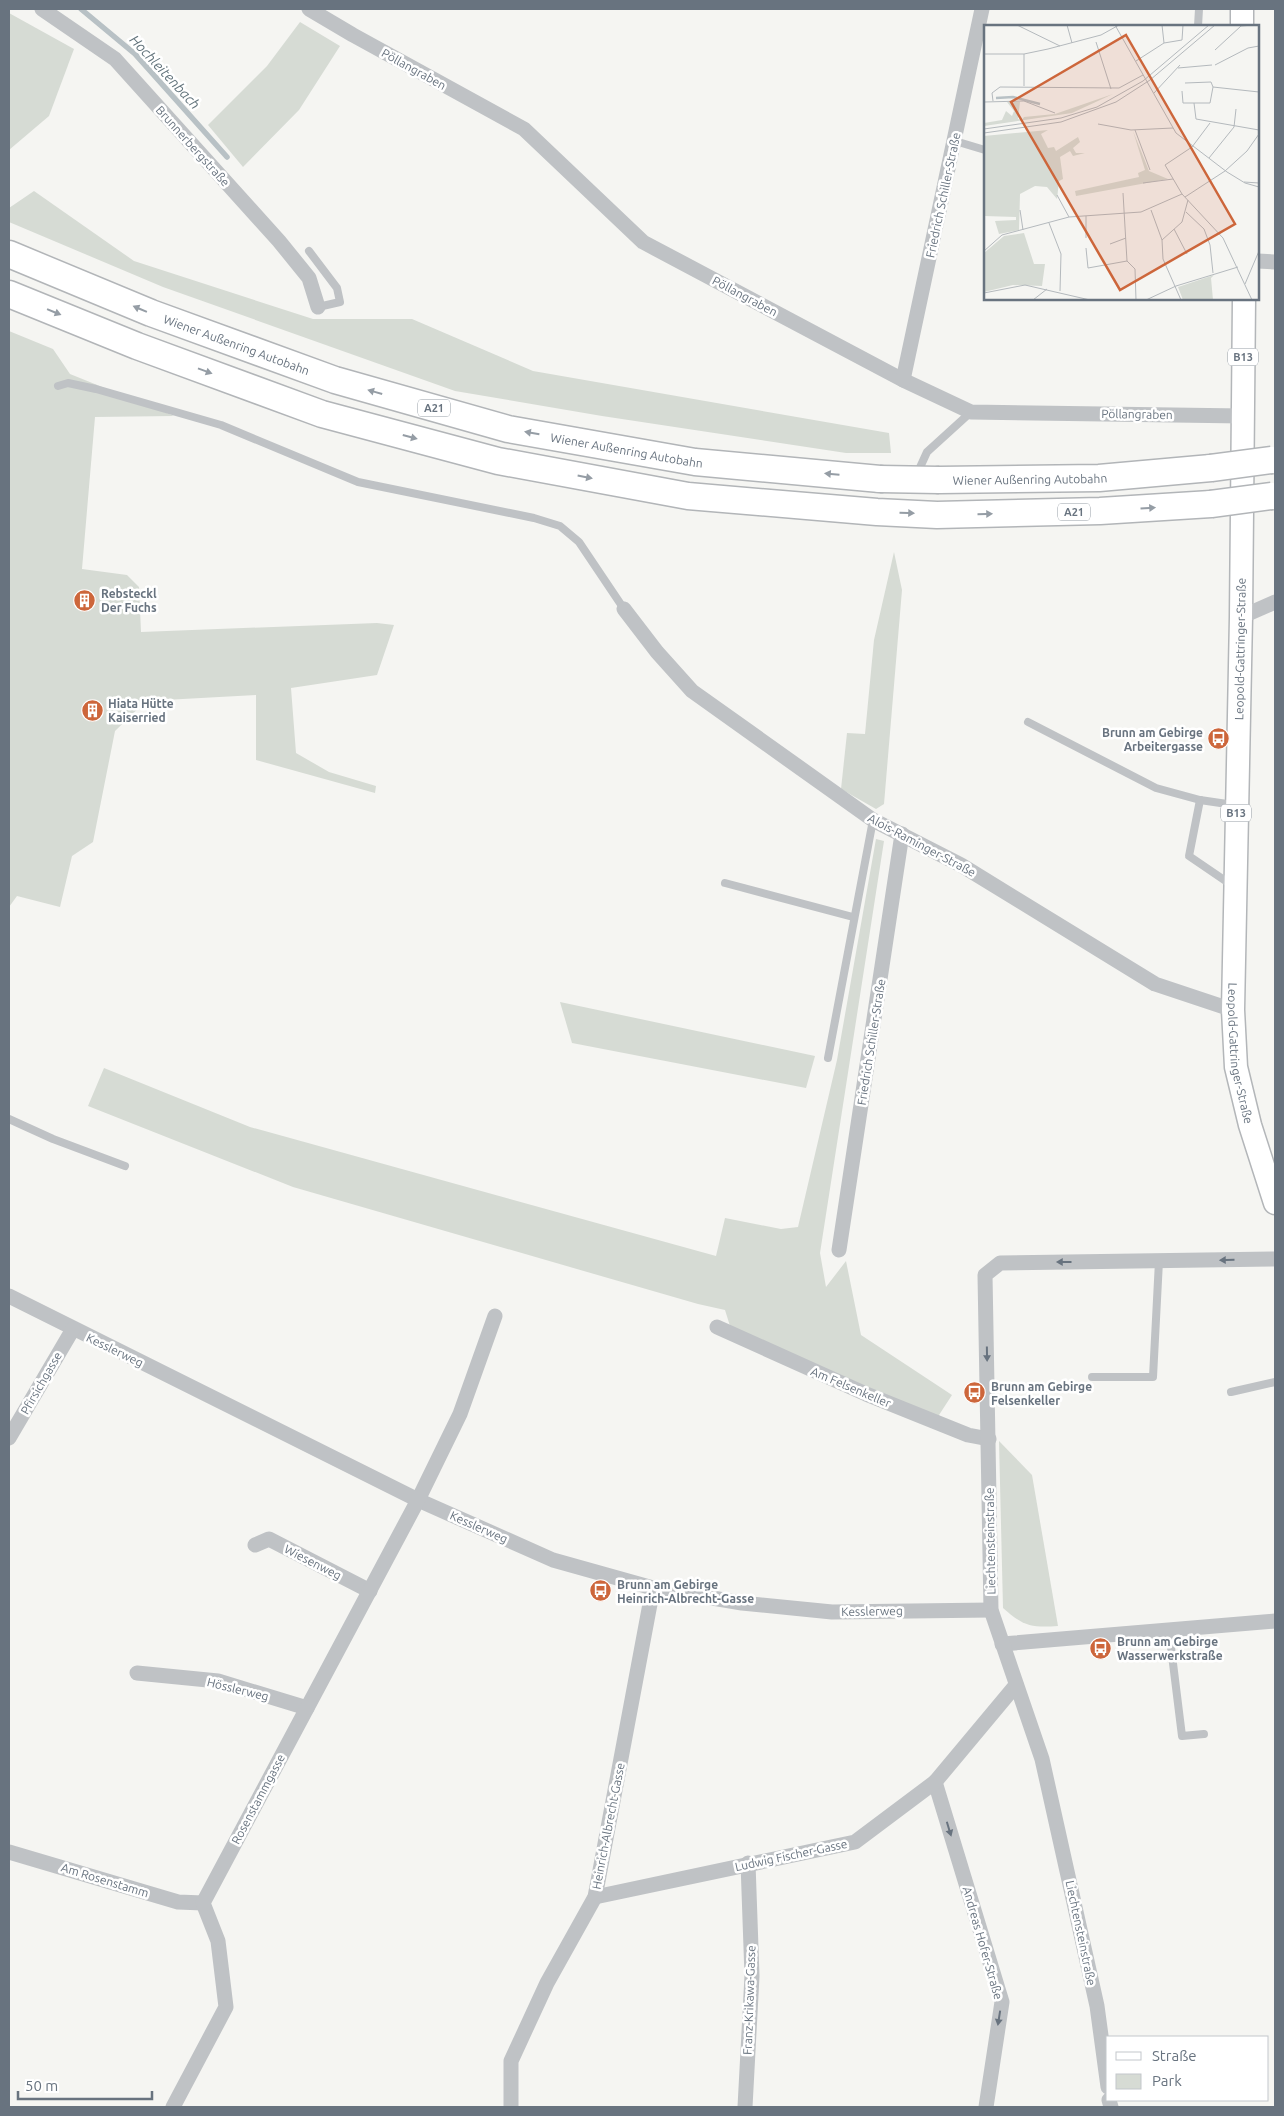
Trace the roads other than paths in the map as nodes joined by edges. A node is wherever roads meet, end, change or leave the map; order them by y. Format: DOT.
graph roads {
  1 [pos="42,9"];
  2 [pos="309,9"];
  3 [pos="982,9"];
  4 [pos="1198,9"];
  5 [pos="1242,9"];
  6 [pos="1198,25"];
  7 [pos="1242,25"];
  8 [pos="955,141"];
  9 [pos="984,150"];
  10 [pos="310,251"];
  11 [pos="9,254"];
  12 [pos="1259,261"];
  13 [pos="1275,262"];
  14 [pos="9,294"];
  15 [pos="1244,300"];
  16 [pos="318,307"];
  17 [pos="903,380"];
  18 [pos="58,386"];
  19 [pos="971,412"];
  20 [pos="1243,416"];
  21 [pos="1274,460"];
  22 [pos="910,487"];
  23 [pos="1274,496"];
  24 [pos="1275,602"];
  25 [pos="624,609"];
  26 [pos="1241,617"];
  27 [pos="1028,722"];
  28 [pos="1200,800"];
  29 [pos="1236,805"];
  30 [pos="873,820"];
  31 [pos="902,834"];
  32 [pos="725,883"];
  33 [pos="1234,887"];
  34 [pos="853,917"];
  35 [pos="1233,1010"];
  36 [pos="828,1058"];
  37 [pos="9,1119"];
  38 [pos="124,1166"];
  39 [pos="1275,1203"];
  40 [pos="839,1250"];
  41 [pos="1275,1259"];
  42 [pos="1158,1261"];
  43 [pos="9,1296"];
  44 [pos="495,1316"];
  45 [pos="717,1327"];
  46 [pos="73,1329"];
  47 [pos="1092,1376"];
  48 [pos="1275,1382"];
  49 [pos="1231,1392"];
  50 [pos="9,1438"];
  51 [pos="989,1439"];
  52 [pos="418,1500"];
  53 [pos="255,1545"];
  54 [pos="653,1588"];
  55 [pos="370,1591"];
  56 [pos="991,1610"];
  57 [pos="1275,1621"];
  58 [pos="1169,1631"];
  59 [pos="1002,1644"];
  60 [pos="137,1673"];
  61 [pos="1016,1685"];
  62 [pos="307,1708"];
  63 [pos="1204,1734"];
  64 [pos="935,1782"];
  65 [pos="9,1852"];
  66 [pos="748,1863"];
  67 [pos="595,1896"];
  68 [pos="203,1903"];
  69 [pos="1106,2072"];
  70 [pos="174,2107"];
  71 [pos="512,2107"];
  72 [pos="745,2107"];
  73 [pos="986,2107"];
  1 -- 16 [label="street, Brunnerbergstraße"];
  2 -- 17 [label="street, Pöllangraben"];
  3 -- 8 [label="street, Friedrich Schiller-Straße"];
  4 -- 6 [label="lane"];
  5 -- 7 [label="main road"];
  8 -- 9 [label="lane"];
  8 -- 17 [label="street, Friedrich Schiller-Straße"];
  10 -- 16 [label="lane"];
  21 -- 11 [label="highway, Wiener Außenring Autobahn / A21, one-way, bridge"];
  12 -- 13 [label="street"];
  14 -- 23 [label="highway, A21, one-way, bridge"];
  15 -- 20 [label="main road, Leopold-Gattringer-Straße / B13"];
  17 -- 19 [label="street, Pöllangraben"];
  18 -- 25 [label="lane"];
  19 -- 20 [label="street, Pöllangraben"];
  19 -- 22 [label="lane"];
  20 -- 26 [label="main road, Leopold-Gattringer-Straße / B13"];
  24 -- 26 [label="street"];
  25 -- 30 [label="street, Alois-Raminger-Straße"];
  26 -- 29 [label="main road, Leopold-Gattringer-Straße / B13"];
  27 -- 28 [label="lane"];
  28 -- 29 [label="lane"];
  28 -- 33 [label="lane"];
  29 -- 33 [label="main road, Leopold-Gattringer-Straße / B13"];
  30 -- 31 [label="street, Alois-Raminger-Straße"];
  30 -- 34 [label="lane"];
  31 -- 35 [label="street, Alois-Raminger-Straße"];
  31 -- 40 [label="street, Friedrich Schiller-Straße"];
  32 -- 34 [label="lane"];
  33 -- 35 [label="main road, Leopold-Gattringer-Straße / B13"];
  34 -- 36 [label="lane"];
  35 -- 39 [label="main road, Leopold-Gattringer-Straße / B13"];
  37 -- 38 [label="lane"];
  41 -- 42 [label="street, Liechtensteinstraße, one-way"];
  42 -- 47 [label="lane"];
  42 -- 51 [label="street, Liechtensteinstraße, one-way"];
  43 -- 46 [label="street, Kesslerweg"];
  44 -- 52 [label="street, Rosenstammgasse"];
  45 -- 51 [label="street, Am Felsenkeller"];
  46 -- 50 [label="street, Pfirsichgasse"];
  46 -- 52 [label="street, Kesslerweg"];
  48 -- 49 [label="lane"];
  51 -- 56 [label="street, Liechtensteinstraße"];
  52 -- 54 [label="street, Kesslerweg"];
  52 -- 55 [label="street, Rosenstammgasse"];
  53 -- 55 [label="street, Wiesenweg"];
  54 -- 56 [label="street, Kesslerweg"];
  54 -- 67 [label="street, Heinrich-Albrecht-Gasse"];
  55 -- 62 [label="street, Rosenstammgasse"];
  56 -- 59 [label="street, Liechtensteinstraße"];
  57 -- 58 [label="street"];
  58 -- 59 [label="street"];
  58 -- 63 [label="lane"];
  59 -- 61 [label="street, Liechtensteinstraße"];
  60 -- 62 [label="street, Hösslerweg"];
  61 -- 64 [label="street, Ludwig Fischer-Gasse"];
  61 -- 69 [label="street, Liechtensteinstraße"];
  62 -- 68 [label="street, Rosenstammgasse"];
  64 -- 66 [label="street, Ludwig Fischer-Gasse"];
  64 -- 73 [label="street, Andreas Hofer-Straße, one-way"];
  65 -- 68 [label="street, Am Rosenstamm"];
  66 -- 67 [label="street, Ludwig Fischer-Gasse"];
  66 -- 72 [label="street, Franz-Krikawa-Gasse"];
  67 -- 71 [label="street, Heinrich-Albrecht-Gasse"];
  68 -- 70 [label="street"];
}
